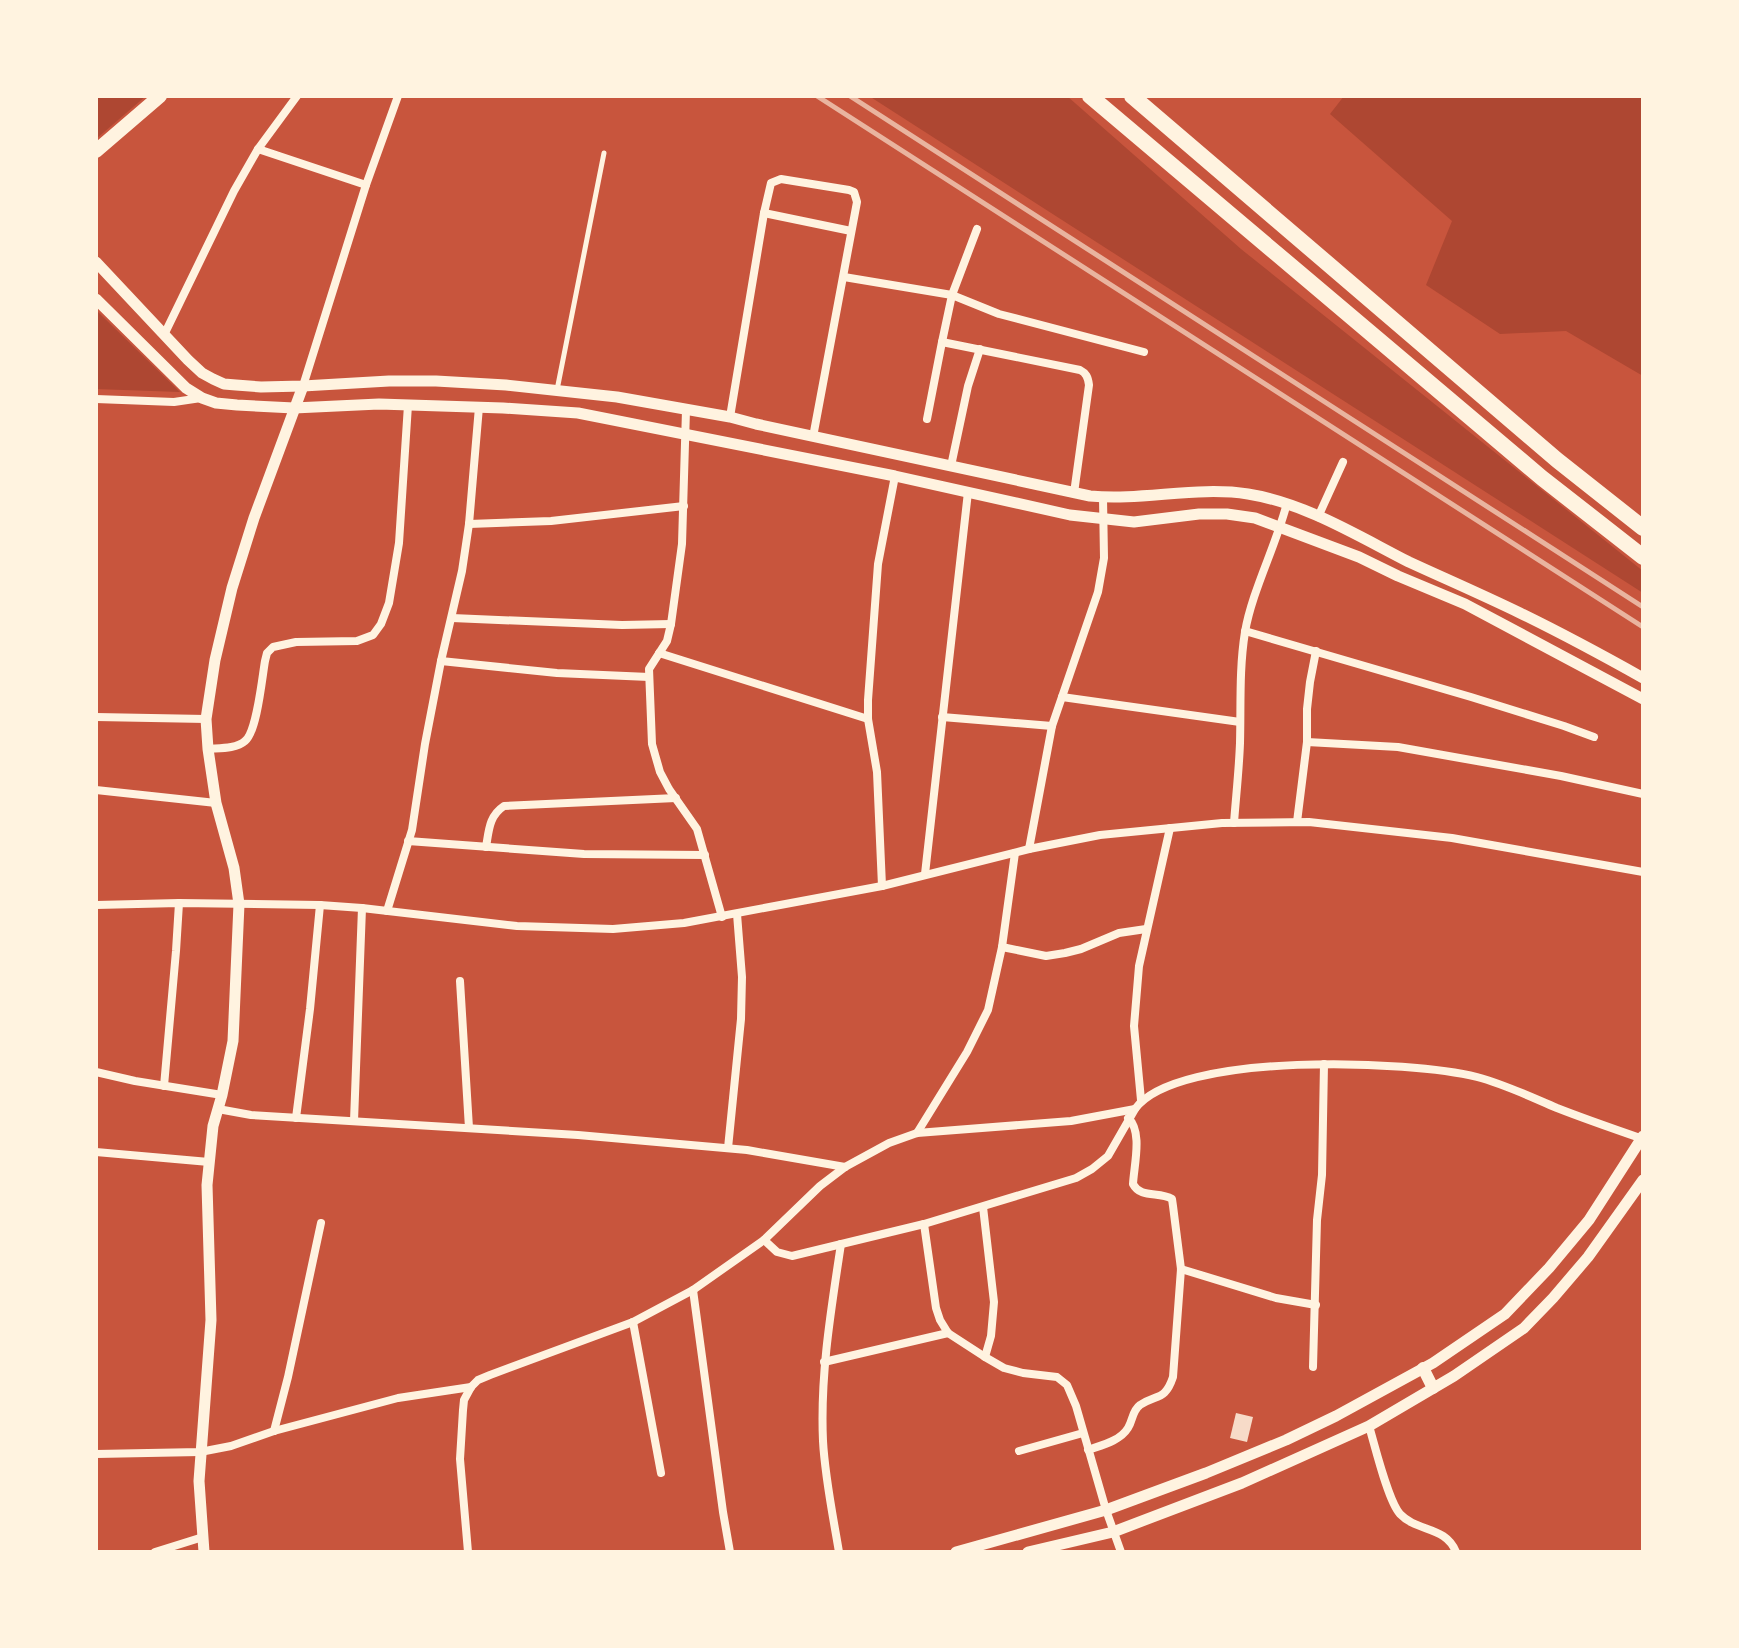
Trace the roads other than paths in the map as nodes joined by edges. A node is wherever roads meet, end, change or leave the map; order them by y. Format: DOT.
graph roads {
  1 [pos="160,96"];
  2 [pos="297,96"];
  3 [pos="398,96"];
  4 [pos="1090,96"];
  5 [pos="1132,96"];
  6 [pos="258,149"];
  7 [pos="96,151"];
  8 [pos="604,153"];
  9 [pos="366,185"];
  10 [pos="764,213"];
  11 [pos="977,229"];
  12 [pos="851,231"];
  13 [pos="96,262"];
  14 [pos="844,277"];
  15 [pos="952,295"];
  16 [pos="96,299"];
  17 [pos="164,335"];
  18 [pos="942,342"];
  19 [pos="980,349"];
  20 [pos="1144,352"];
  21 [pos="303,386"];
  22 [pos="557,390"];
  23 [pos="202,398"];
  24 [pos="96,399"];
  25 [pos="408,405"];
  26 [pos="479,407"];
  27 [pos="294,408"];
  28 [pos="686,410"];
  29 [pos="730,417"];
  30 [pos="927,419"];
  31 [pos="685,435"];
  32 [pos="813,437"];
  33 [pos="1343,462"];
  34 [pos="951,466"];
  35 [pos="895,476"];
  36 [pos="968,492"];
  37 [pos="1074,493"];
  38 [pos="1103,498"];
  39 [pos="1287,503"];
  40 [pos="684,506"];
  41 [pos="1318,517"];
  42 [pos="1103,520"];
  43 [pos="469,524"];
  44 [pos="1281,527"];
  45 [pos="1643,528"];
  46 [pos="1643,557"];
  47 [pos="452,618"];
  48 [pos="671,624"];
  49 [pos="1245,631"];
  50 [pos="1316,651"];
  51 [pos="659,653"];
  52 [pos="441,661"];
  53 [pos="649,677"];
  54 [pos="1643,678"];
  55 [pos="1062,697"];
  56 [pos="1643,699"];
  57 [pos="96,717"];
  58 [pos="942,717"];
  59 [pos="206,719"];
  60 [pos="868,719"];
  61 [pos="1240,722"];
  62 [pos="1052,726"];
  63 [pos="1594,737"];
  64 [pos="1307,742"];
  65 [pos="208,749"];
  66 [pos="96,790"];
  67 [pos="1643,794"];
  68 [pos="676,798"];
  69 [pos="216,803"];
  70 [pos="1297,822"];
  71 [pos="1234,823"];
  72 [pos="1170,828"];
  73 [pos="408,841"];
  74 [pos="486,847"];
  75 [pos="1029,849"];
  76 [pos="1015,853"];
  77 [pos="705,855"];
  78 [pos="1643,872"];
  79 [pos="925,874"];
  80 [pos="882,886"];
  81 [pos="179,903"];
  82 [pos="239,904"];
  83 [pos="96,905"];
  84 [pos="320,905"];
  85 [pos="362,908"];
  86 [pos="387,911"];
  87 [pos="737,914"];
  88 [pos="722,917"];
  89 [pos="1146,929"];
  90 [pos="1002,947"];
  91 [pos="460,981"];
  92 [pos="1324,1064"];
  93 [pos="96,1072"];
  94 [pos="164,1086"];
  95 [pos="222,1095"];
  96 [pos="1141,1100"];
  97 [pos="218,1109"];
  98 [pos="1135,1109"];
  99 [pos="296,1118"];
  100 [pos="1128,1118"];
  101 [pos="354,1121"];
  102 [pos="469,1128"];
  103 [pos="917,1133"];
  104 [pos="1643,1138"];
  105 [pos="728,1148"];
  106 [pos="96,1152"];
  107 [pos="209,1162"];
  108 [pos="845,1167"];
  109 [pos="1643,1180"];
  110 [pos="983,1207"];
  111 [pos="321,1223"];
  112 [pos="924,1224"];
  113 [pos="764,1240"];
  114 [pos="841,1244"];
  115 [pos="1181,1269"];
  116 [pos="693,1290"];
  117 [pos="1316,1305"];
  118 [pos="633,1322"];
  119 [pos="948,1333"];
  120 [pos="985,1357"];
  121 [pos="824,1362"];
  122 [pos="1313,1367"];
  123 [pos="1423,1368"];
  124 [pos="471,1387"];
  125 [pos="1433,1388"];
  126 [pos="1369,1426"];
  127 [pos="274,1431"];
  128 [pos="1083,1433"];
  129 [pos="1088,1450"];
  130 [pos="1019,1451"];
  131 [pos="200,1452"];
  132 [pos="96,1454"];
  133 [pos="661,1473"];
  134 [pos="1106,1510"];
  135 [pos="1113,1532"];
  136 [pos="203,1537"];
  137 [pos="155,1552"];
  138 [pos="204,1552"];
  139 [pos="468,1552"];
  140 [pos="730,1552"];
  141 [pos="839,1552"];
  142 [pos="956,1552"];
  143 [pos="1028,1552"];
  144 [pos="1121,1552"];
  145 [pos="1456,1552"];
  1 -- 7 [label="main road"];
  2 -- 6 [label="street"];
  3 -- 9 [label="street"];
  4 -- 46 [label="highway"];
  5 -- 45 [label="highway"];
  6 -- 9 [label="street"];
  6 -- 17 [label="street"];
  8 -- 22 [label="lane"];
  9 -- 21 [label="street"];
  10 -- 12 [label="street"];
  10 -- 12 [label="street"];
  10 -- 29 [label="street"];
  11 -- 15 [label="street"];
  12 -- 14 [label="street"];
  13 -- 17 [label="street"];
  14 -- 15 [label="street"];
  14 -- 32 [label="street"];
  15 -- 18 [label="street"];
  15 -- 20 [label="street"];
  16 -- 23 [label="street"];
  17 -- 21 [label="street"];
  18 -- 19 [label="street"];
  18 -- 30 [label="street"];
  19 -- 34 [label="street"];
  19 -- 37 [label="street"];
  21 -- 22 [label="street"];
  21 -- 27 [label="street"];
  22 -- 28 [label="street"];
  23 -- 24 [label="street"];
  23 -- 27 [label="street"];
  25 -- 26 [label="street"];
  25 -- 27 [label="street"];
  25 -- 65 [label="street"];
  26 -- 31 [label="street"];
  26 -- 43 [label="street"];
  27 -- 59 [label="street"];
  28 -- 29 [label="street"];
  28 -- 31 [label="street"];
  29 -- 32 [label="street"];
  31 -- 35 [label="street"];
  31 -- 40 [label="street"];
  32 -- 34 [label="street"];
  33 -- 41 [label="street"];
  34 -- 37 [label="street"];
  35 -- 36 [label="street"];
  35 -- 60 [label="street"];
  36 -- 42 [label="street"];
  36 -- 58 [label="street"];
  37 -- 38 [label="street"];
  38 -- 39 [label="street"];
  38 -- 42 [label="street"];
  39 -- 41 [label="street"];
  39 -- 44 [label="street"];
  40 -- 43 [label="street"];
  40 -- 48 [label="street"];
  41 -- 54 [label="street"];
  42 -- 44 [label="street"];
  42 -- 55 [label="street"];
  43 -- 47 [label="street"];
  44 -- 49 [label="street"];
  44 -- 56 [label="street"];
  47 -- 48 [label="street"];
  47 -- 52 [label="street"];
  48 -- 51 [label="street"];
  49 -- 50 [label="street"];
  49 -- 61 [label="street"];
  50 -- 63 [label="street"];
  50 -- 64 [label="street"];
  51 -- 53 [label="street"];
  51 -- 60 [label="street"];
  52 -- 53 [label="street"];
  52 -- 73 [label="street"];
  53 -- 68 [label="street"];
  55 -- 61 [label="street"];
  55 -- 62 [label="street"];
  57 -- 59 [label="street"];
  58 -- 62 [label="street"];
  58 -- 79 [label="street"];
  59 -- 65 [label="street"];
  60 -- 80 [label="street"];
  61 -- 71 [label="street"];
  62 -- 75 [label="street"];
  64 -- 67 [label="street"];
  64 -- 70 [label="street"];
  65 -- 69 [label="street"];
  66 -- 69 [label="street"];
  68 -- 74 [label="street"];
  68 -- 77 [label="street"];
  69 -- 82 [label="street"];
  70 -- 71 [label="street"];
  70 -- 78 [label="street"];
  71 -- 72 [label="street"];
  72 -- 75 [label="street"];
  72 -- 89 [label="street"];
  73 -- 74 [label="street"];
  73 -- 86 [label="street"];
  74 -- 77 [label="street"];
  75 -- 76 [label="street"];
  76 -- 79 [label="street"];
  76 -- 90 [label="street"];
  77 -- 88 [label="street"];
  79 -- 80 [label="street"];
  80 -- 87 [label="street"];
  81 -- 82 [label="street"];
  81 -- 83 [label="street"];
  81 -- 94 [label="street"];
  82 -- 84 [label="street"];
  82 -- 95 [label="street"];
  84 -- 85 [label="street"];
  84 -- 99 [label="street"];
  85 -- 86 [label="street"];
  85 -- 101 [label="street"];
  86 -- 88 [label="street"];
  87 -- 88 [label="street"];
  87 -- 105 [label="street"];
  89 -- 90 [label="street"];
  89 -- 96 [label="street"];
  90 -- 103 [label="street"];
  91 -- 102 [label="street"];
  92 -- 96 [label="street"];
  92 -- 104 [label="street"];
  92 -- 117 [label="street"];
  93 -- 94 [label="street"];
  94 -- 95 [label="street"];
  95 -- 97 [label="street"];
  96 -- 98 [label="street"];
  97 -- 99 [label="street"];
  97 -- 107 [label="street"];
  98 -- 100 [label="street"];
  98 -- 103 [label="street"];
  99 -- 101 [label="street"];
  100 -- 110 [label="street"];
  100 -- 115 [label="street"];
  101 -- 102 [label="street"];
  102 -- 105 [label="street"];
  103 -- 108 [label="street"];
  104 -- 123 [label="street"];
  105 -- 108 [label="street"];
  106 -- 107 [label="street"];
  107 -- 131 [label="street"];
  108 -- 113 [label="street"];
  109 -- 125 [label="street"];
  110 -- 112 [label="street"];
  110 -- 120 [label="street"];
  111 -- 127 [label="street"];
  112 -- 114 [label="street"];
  112 -- 119 [label="street"];
  113 -- 114 [label="street"];
  113 -- 116 [label="street"];
  114 -- 121 [label="street"];
  115 -- 117 [label="street"];
  115 -- 129 [label="street"];
  116 -- 118 [label="street"];
  116 -- 140 [label="street"];
  117 -- 122 [label="street"];
  118 -- 124 [label="street"];
  118 -- 133 [label="street"];
  119 -- 120 [label="street"];
  119 -- 121 [label="street"];
  120 -- 128 [label="street"];
  121 -- 141 [label="street"];
  123 -- 125 [label="main road"];
  123 -- 134 [label="street"];
  124 -- 127 [label="street"];
  124 -- 139 [label="street"];
  125 -- 126 [label="street"];
  126 -- 135 [label="street"];
  126 -- 145 [label="street"];
  127 -- 131 [label="street"];
  128 -- 129 [label="street"];
  128 -- 130 [label="street"];
  129 -- 134 [label="street"];
  131 -- 132 [label="street"];
  131 -- 136 [label="street"];
  134 -- 135 [label="street"];
  134 -- 142 [label="street"];
  135 -- 143 [label="street"];
  135 -- 144 [label="street"];
  136 -- 137 [label="street"];
  136 -- 138 [label="street"];
}
